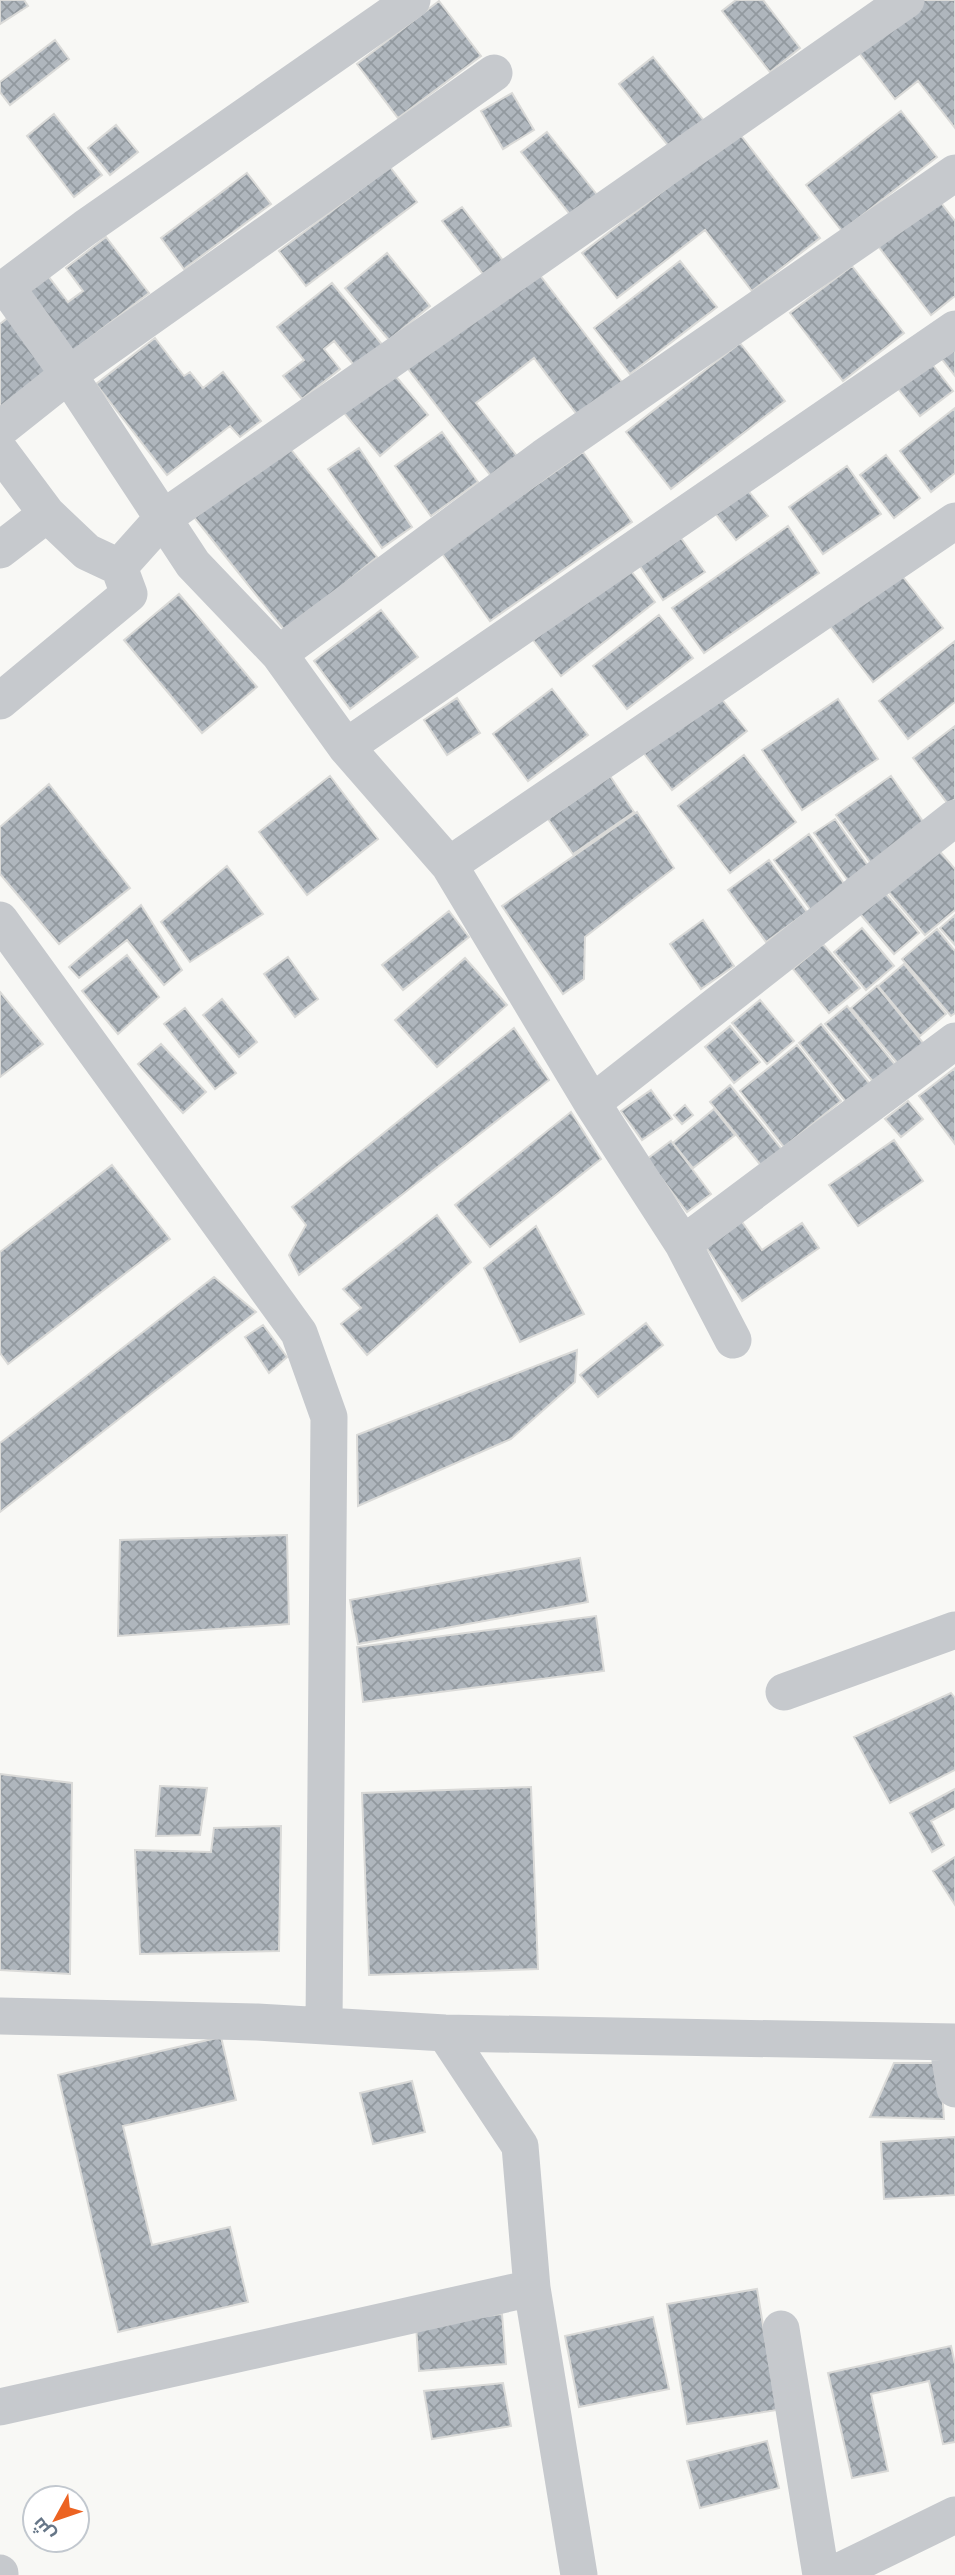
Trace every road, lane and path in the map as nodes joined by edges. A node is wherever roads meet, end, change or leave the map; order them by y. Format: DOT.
graph roads {
  1 [pos="412,0"];
  2 [pos="906,0"];
  3 [pos="494,73"];
  4 [pos="955,173"];
  5 [pos="3,290"];
  6 [pos="955,329"];
  7 [pos="68,375"];
  8 [pos="0,429"];
  9 [pos="0,451"];
  10 [pos="47,514"];
  11 [pos="162,519"];
  12 [pos="955,521"];
  13 [pos="0,550"];
  14 [pos="120,567"];
  15 [pos="279,654"];
  16 [pos="0,701"];
  17 [pos="346,747"];
  18 [pos="951,828"];
  19 [pos="449,865"];
  20 [pos="0,920"];
  21 [pos="955,1041"];
  22 [pos="593,1103"];
  23 [pos="683,1244"];
  24 [pos="733,1340"];
  25 [pos="955,1630"];
  26 [pos="784,1692"];
  27 [pos="0,2016"];
  28 [pos="324,2026"];
  29 [pos="445,2033"];
  30 [pos="951,2042"];
  31 [pos="955,2089"];
  32 [pos="532,2288"];
  33 [pos="781,2329"];
  34 [pos="0,2407"];
  35 [pos="955,2515"];
  36 [pos="579,2575"];
  37 [pos="821,2575"];
  38 [pos="832,2575"];
  1 -- 5 [label="street"];
  2 -- 11 [label="street"];
  3 -- 7 [label="street"];
  4 -- 15 [label="street"];
  5 -- 7 [label="street"];
  6 -- 17 [label="street"];
  7 -- 8 [label="street"];
  7 -- 11 [label="street"];
  9 -- 10 [label="street"];
  10 -- 13 [label="street"];
  10 -- 14 [label="street"];
  11 -- 14 [label="street"];
  11 -- 15 [label="street"];
  12 -- 19 [label="street"];
  14 -- 16 [label="street"];
  15 -- 17 [label="street"];
  17 -- 19 [label="street"];
  18 -- 22 [label="street"];
  19 -- 22 [label="street"];
  20 -- 28 [label="street"];
  21 -- 23 [label="street"];
  22 -- 23 [label="street"];
  23 -- 24 [label="street"];
  25 -- 26 [label="street"];
  27 -- 28 [label="street"];
  28 -- 29 [label="street"];
  29 -- 30 [label="street"];
  29 -- 32 [label="street"];
  30 -- 31 [label="street"];
  32 -- 34 [label="street"];
  32 -- 36 [label="street"];
  33 -- 37 [label="street"];
  35 -- 38 [label="street"];
}
